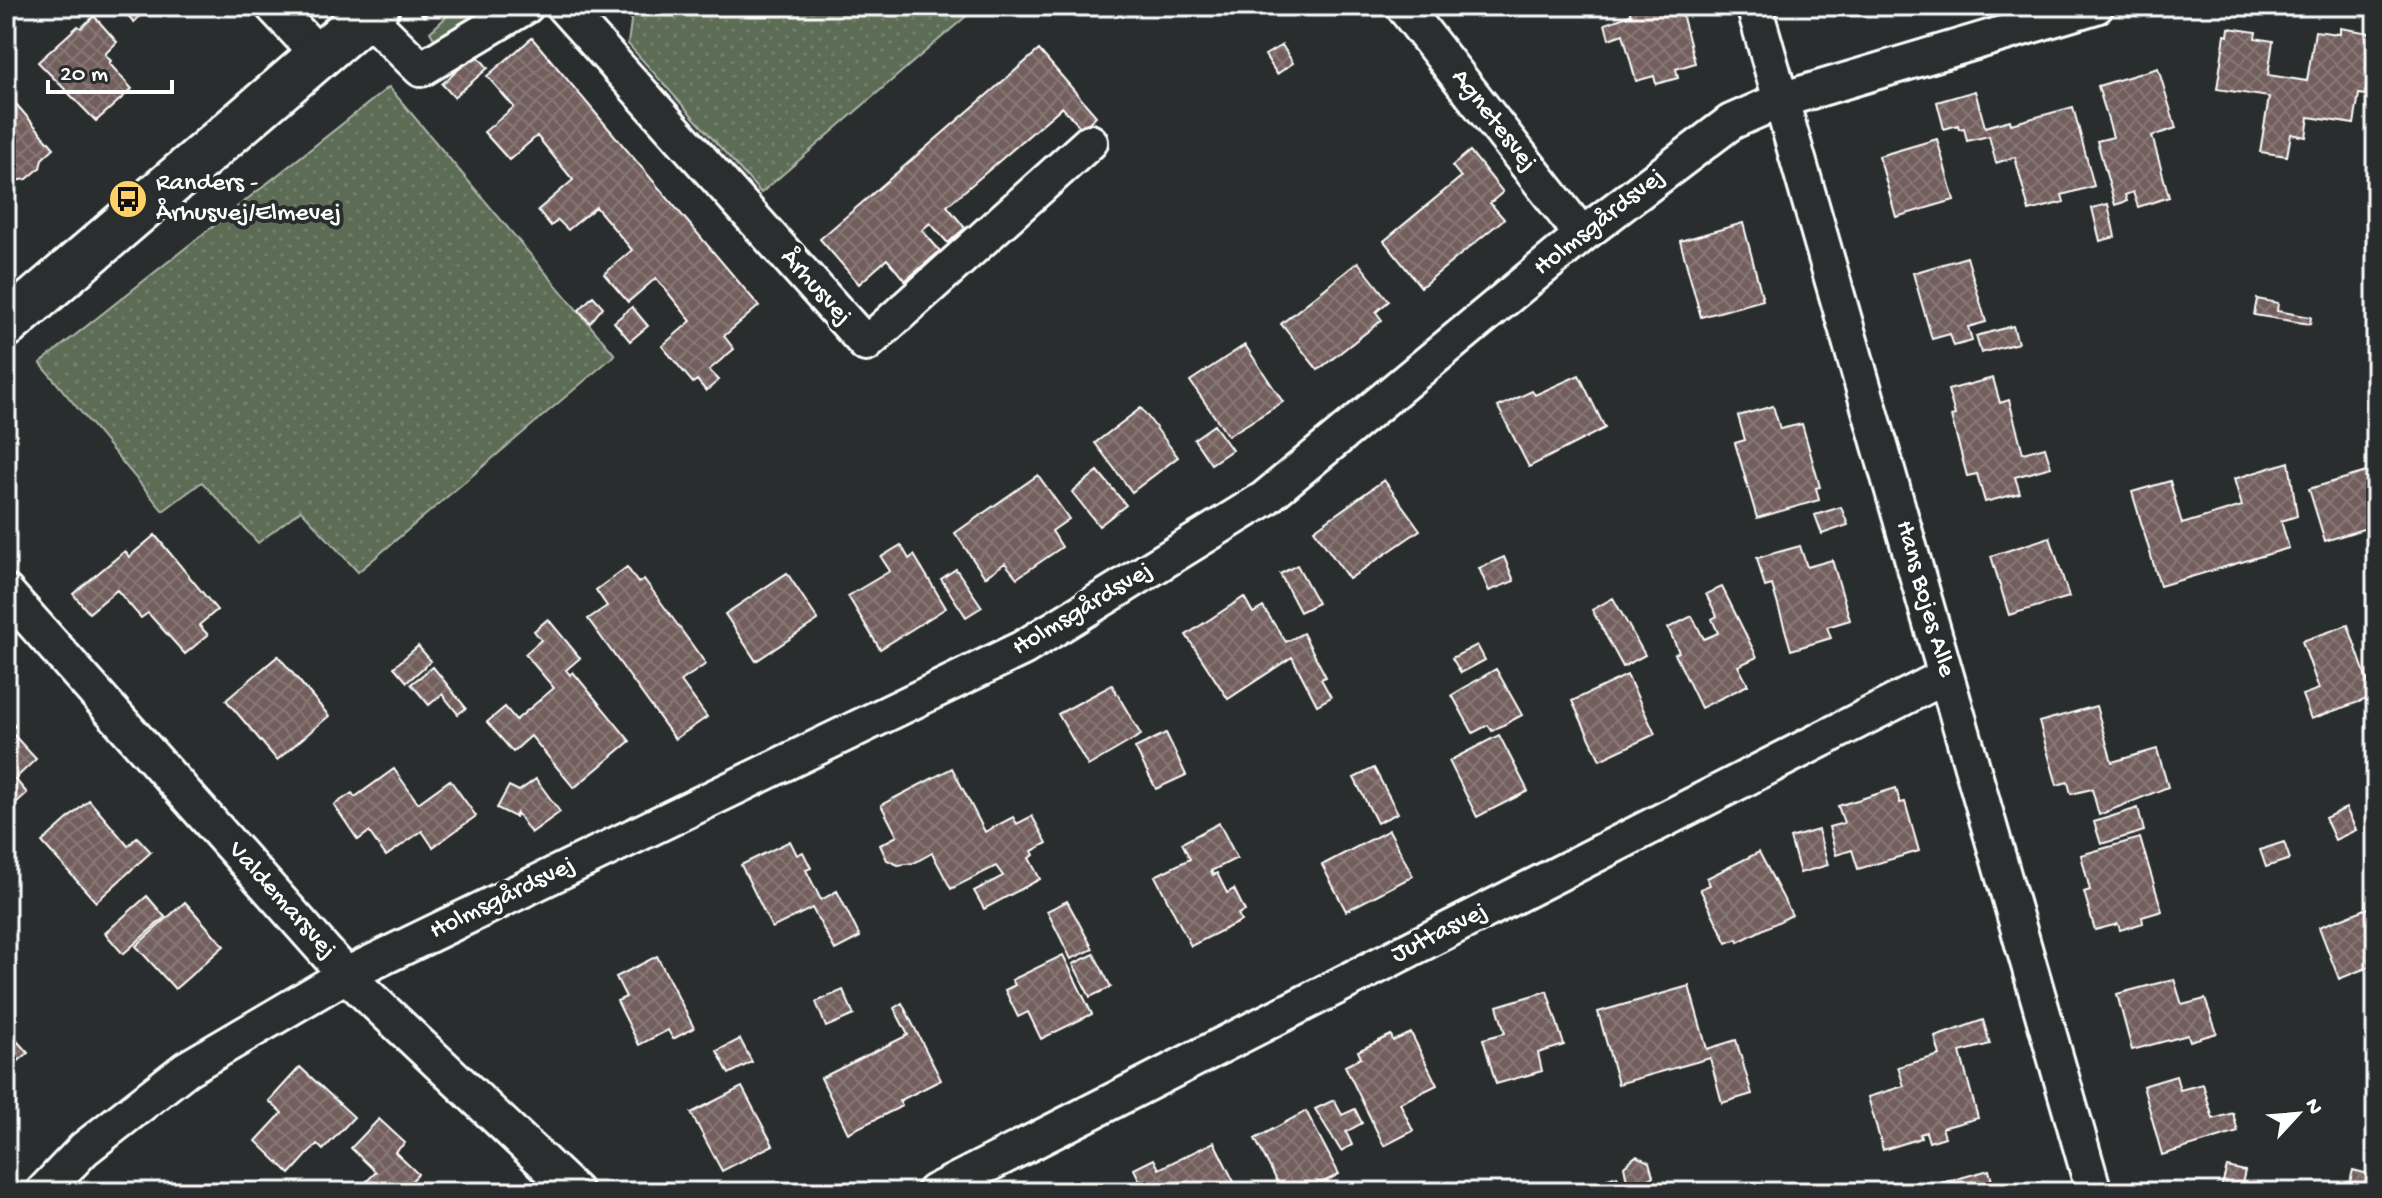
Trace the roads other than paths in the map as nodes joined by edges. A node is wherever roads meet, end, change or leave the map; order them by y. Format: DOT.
graph roads {
  1 [pos="273,6"];
  2 [pos="526,6"];
  3 [pos="563,6"];
  4 [pos="1403,6"];
  5 [pos="1754,6"];
  6 [pos="2096,6"];
  7 [pos="372,11"];
  8 [pos="319,55"];
  9 [pos="1781,100"];
  10 [pos="1090,142"];
  11 [pos="1582,235"];
  12 [pos="6,325"];
  13 [pos="6,592"];
  14 [pos="1946,676"];
  15 [pos="346,975"];
  16 [pos="43,1192"];
  17 [pos="575,1192"];
  18 [pos="934,1192"];
  19 [pos="2094,1192"];
  1 -- 8 [label="street"];
  2 -- 7 [label="street"];
  3 -- 10 [label="street, Århusvej"];
  4 -- 11 [label="street, Agnetesvej"];
  5 -- 9 [label="street, Hans Bojes Alle"];
  6 -- 9 [label="street, Holmsgårdsvej"];
  7 -- 8 [label="main road"];
  8 -- 12 [label="main road"];
  9 -- 11 [label="street, Holmsgårdsvej"];
  9 -- 14 [label="street, Hans Bojes Alle"];
  11 -- 15 [label="street, Holmsgårdsvej"];
  13 -- 15 [label="street, Valdemarsvej"];
  14 -- 18 [label="street, Juttasvej"];
  14 -- 19 [label="street, Hans Bojes Alle"];
  15 -- 16 [label="street, Holmsgårdsvej"];
  15 -- 17 [label="street, Valdemarsvej"];
}
